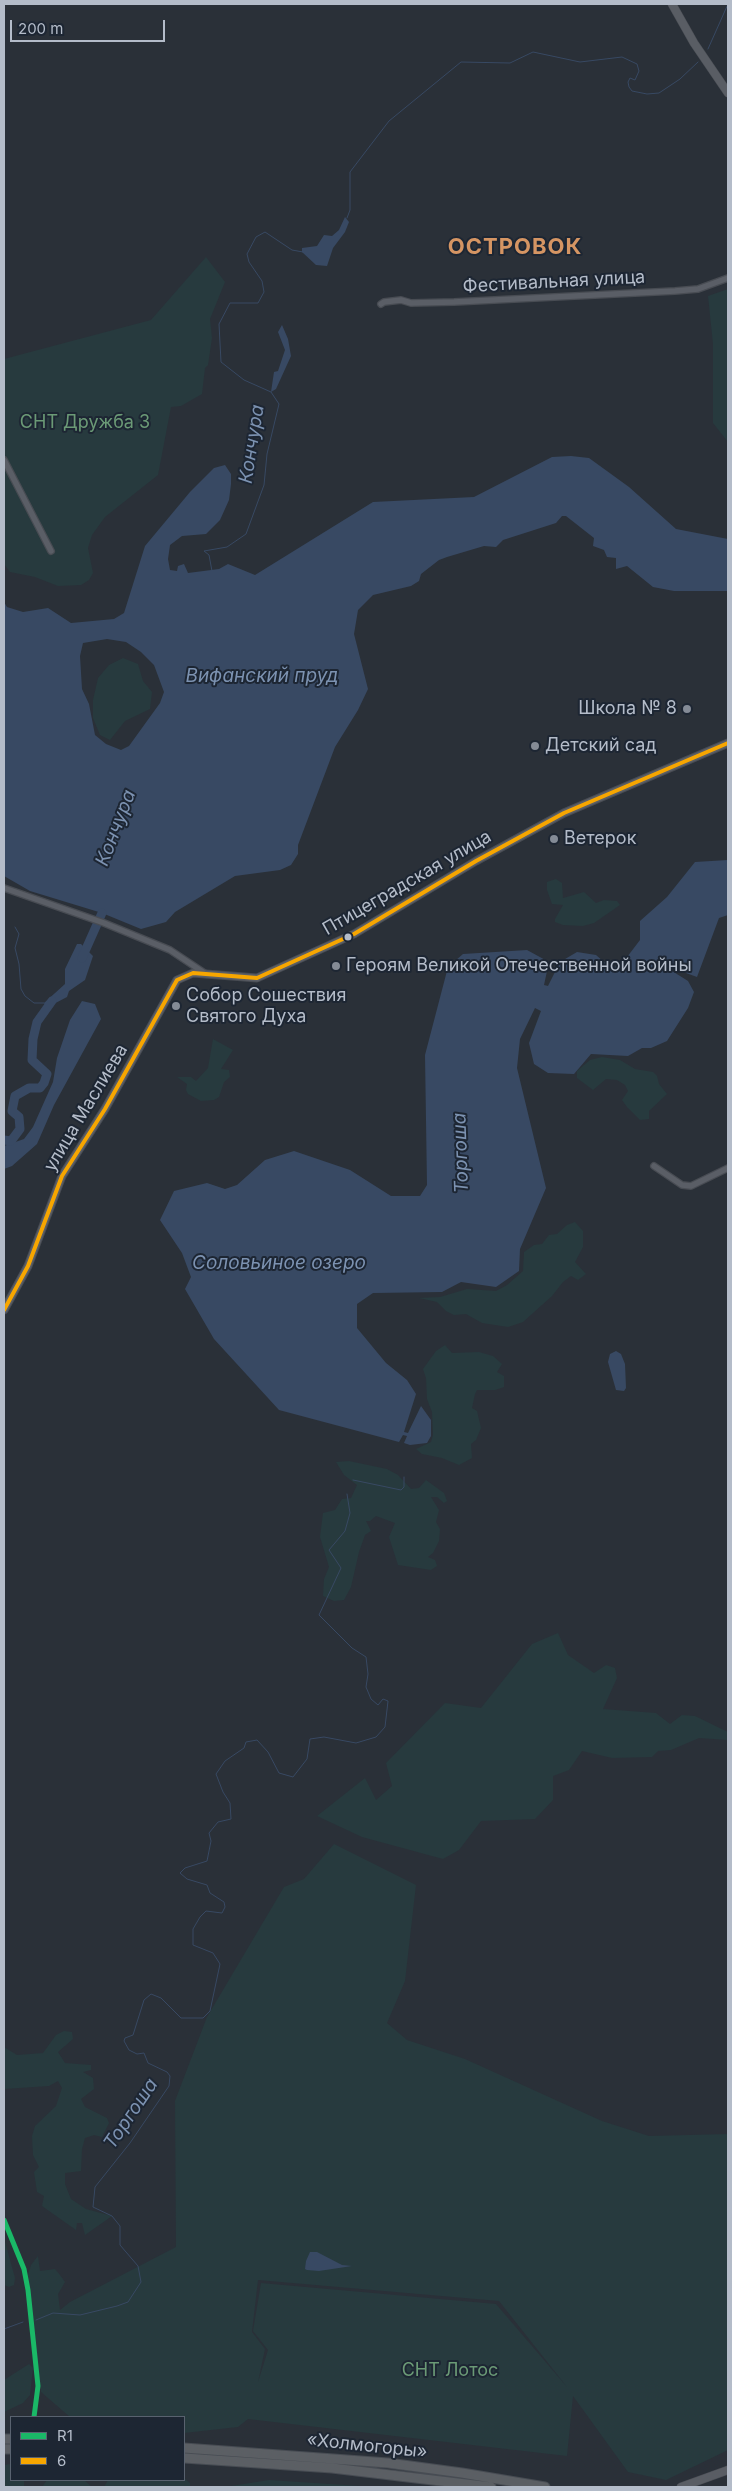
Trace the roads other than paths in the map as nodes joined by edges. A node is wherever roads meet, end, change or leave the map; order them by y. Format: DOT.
graph roads {
  1 [pos="672,4"];
  2 [pos="728,93"];
  3 [pos="728,278"];
  4 [pos="381,304"];
  5 [pos="4,460"];
  6 [pos="51,550"];
  7 [pos="728,743"];
  8 [pos="4,888"];
  9 [pos="206,974"];
  10 [pos="178,980"];
  11 [pos="654,1166"];
  12 [pos="728,1168"];
  13 [pos="4,1310"];
  14 [pos="185,2448"];
  15 [pos="185,2458"];
  16 [pos="728,2470"];
  17 [pos="491,2487"];
  18 [pos="545,2487"];
  19 [pos="681,2487"];
  1 -- 2 [label="main road"];
  3 -- 4 [label="street, Фестивальная улица"];
  5 -- 6 [label="street"];
  7 -- 9 [label="street, Птицеградская улица"];
  8 -- 9 [label="street"];
  9 -- 10 [label="street, Птицеградская улица"];
  10 -- 13 [label="street, улица Маслиева"];
  11 -- 12 [label="street"];
  14 -- 18 [label="highway, «Холмогоры»"];
  15 -- 17 [label="highway, «Холмогоры»"];
  16 -- 19 [label="main road"];
}
